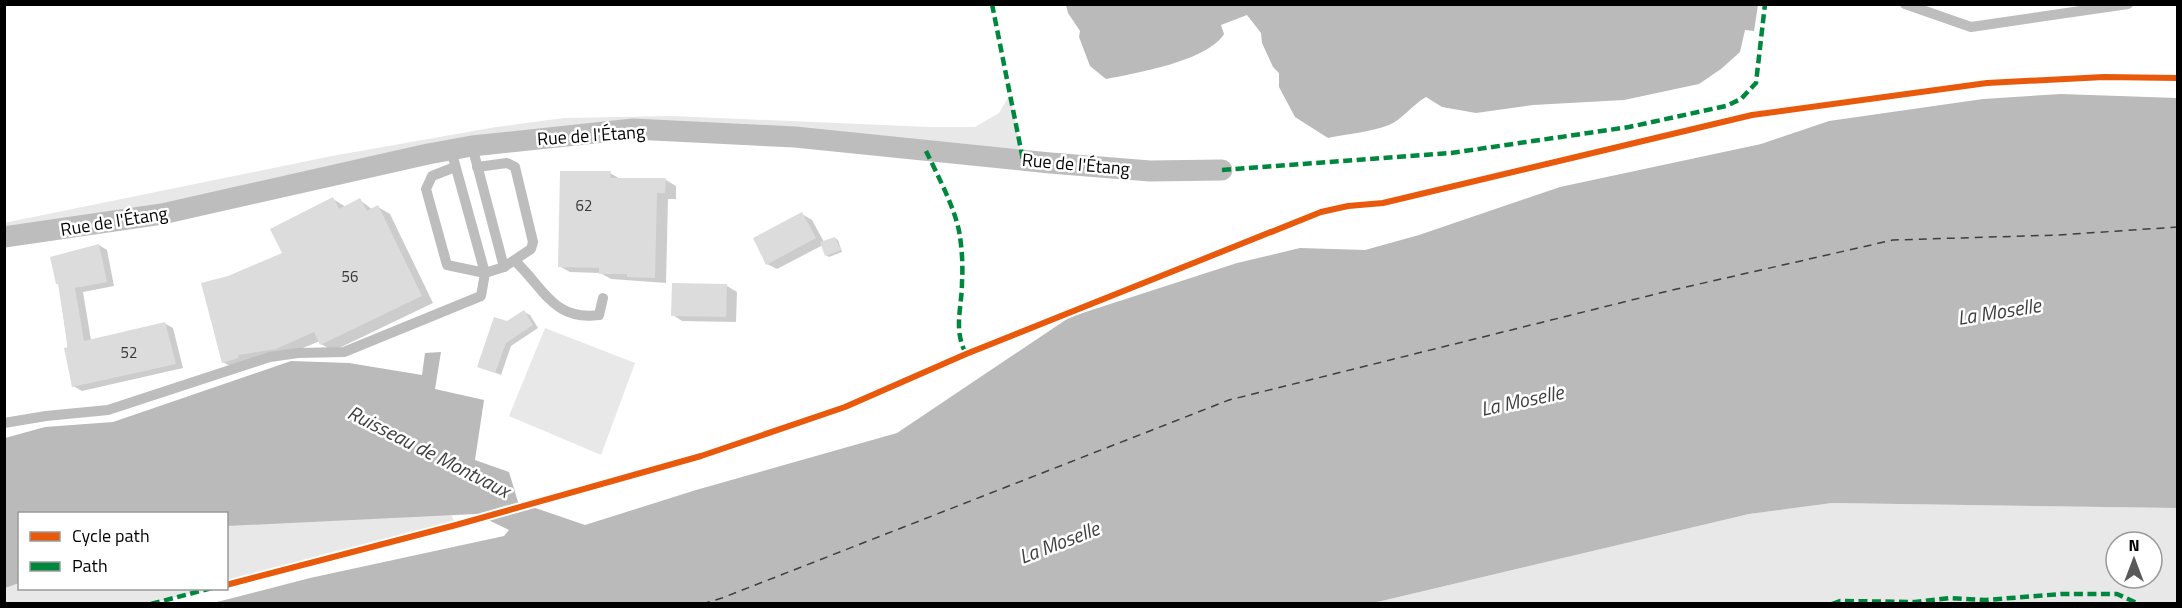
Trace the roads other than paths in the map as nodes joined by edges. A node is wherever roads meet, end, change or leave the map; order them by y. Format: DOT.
graph roads {
  1 [pos="1905,4"];
  2 [pos="2128,4"];
  3 [pos="472,146"];
  4 [pos="453,159"];
  5 [pos="477,167"];
  6 [pos="1222,170"];
  7 [pos="4,237"];
  8 [pos="515,261"];
  9 [pos="504,267"];
  10 [pos="485,273"];
  11 [pos="603,298"];
  12 [pos="4,423"];
  1 -- 2 [label="lane"];
  3 -- 4 [label="street, Rue de l'Étang"];
  3 -- 5 [label="lane"];
  3 -- 6 [label="street, Rue de l'Étang"];
  4 -- 7 [label="street, Rue de l'Étang"];
  4 -- 10 [label="lane"];
  4 -- 10 [label="lane"];
  5 -- 8 [label="lane"];
  5 -- 9 [label="lane"];
  8 -- 9 [label="lane"];
  8 -- 11 [label="lane"];
  9 -- 10 [label="lane"];
  10 -- 12 [label="lane"];
}
